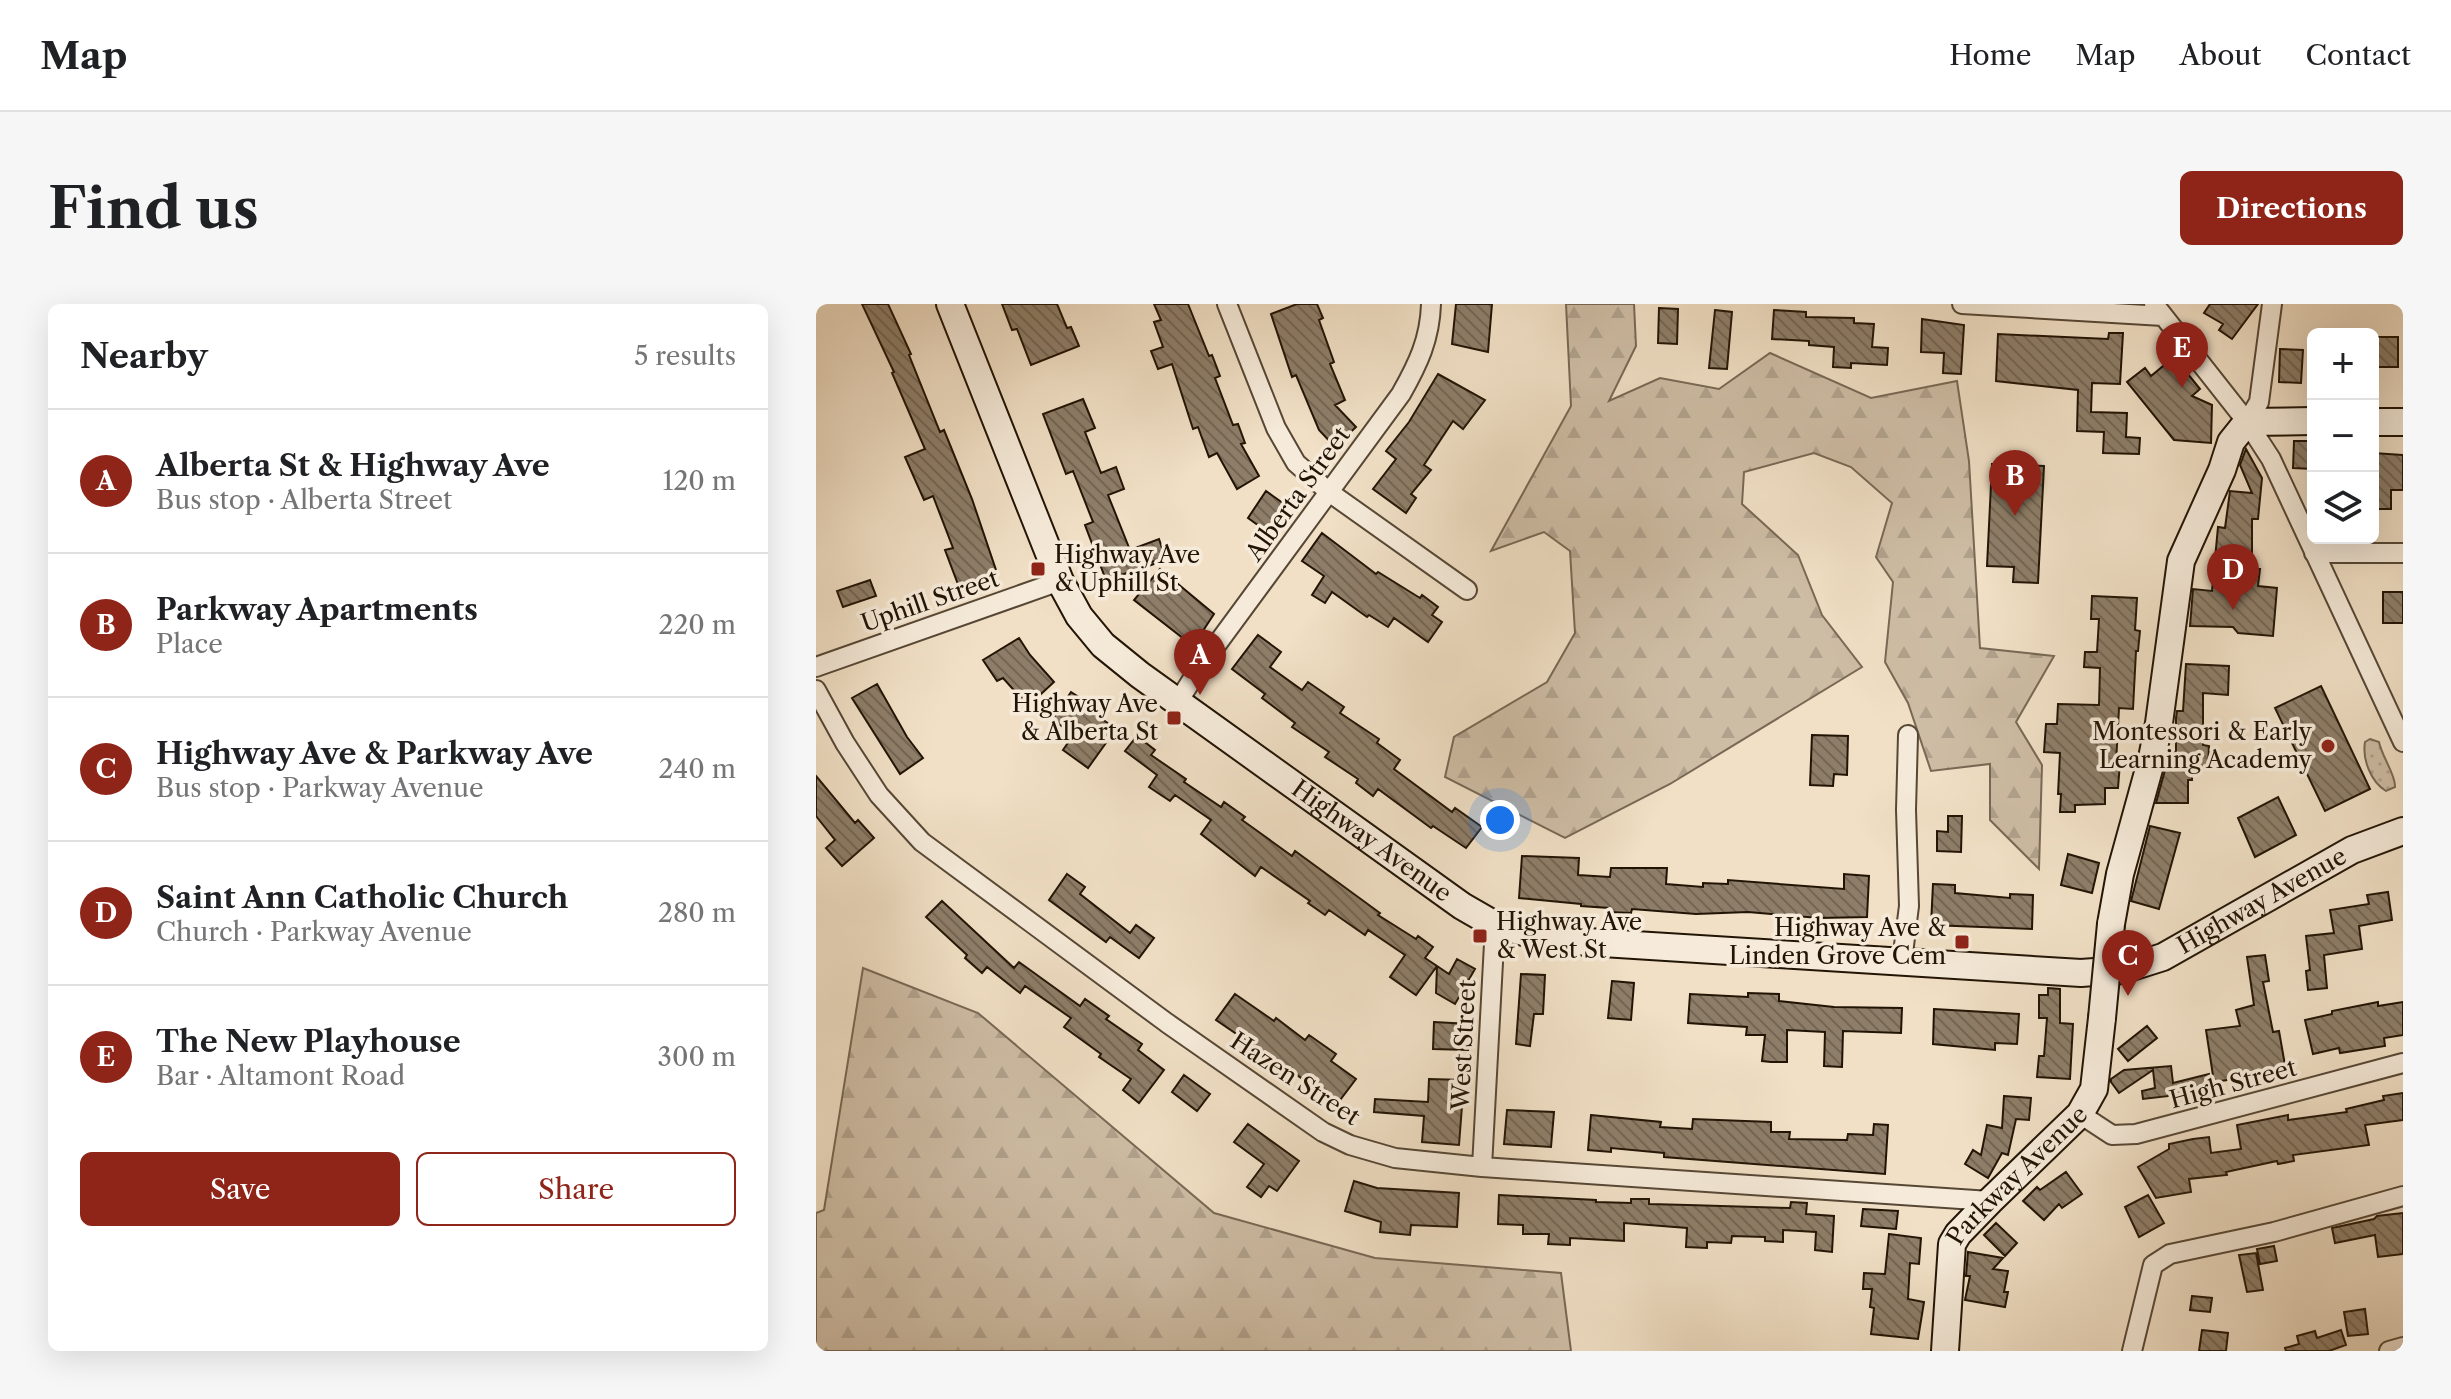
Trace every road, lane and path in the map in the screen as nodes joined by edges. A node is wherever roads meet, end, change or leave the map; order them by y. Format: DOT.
graph roads {
  1 [pos="950,304"];
  2 [pos="1227,304"];
  3 [pos="1431,304"];
  4 [pos="1962,304"];
  5 [pos="2272,304"];
  6 [pos="2158,310"];
  7 [pos="2307,421"];
  8 [pos="2247,422"];
  9 [pos="2379,422"];
  10 [pos="2403,422"];
  11 [pos="1329,492"];
  12 [pos="2314,553"];
  13 [pos="2403,553"];
  14 [pos="1060,581"];
  15 [pos="1467,590"];
  16 [pos="816,667"];
  17 [pos="816,690"];
  18 [pos="1178,702"];
  19 [pos="1908,735"];
  20 [pos="2403,742"];
  21 [pos="2403,831"];
  22 [pos="1495,925"];
  23 [pos="1902,961"];
  24 [pos="2403,1063"];
  25 [pos="2080,1114"];
  26 [pos="1482,1167"];
  27 [pos="2403,1196"];
  28 [pos="1990,1201"];
  29 [pos="2403,1347"];
  30 [pos="1945,1351"];
  31 [pos="2132,1351"];
  32 [pos="2389,1351"];
  1 -- 14 [label="main road, Highway Avenue"];
  2 -- 11 [label="street"];
  3 -- 11 [label="street, Alberta Street"];
  4 -- 6 [label="street"];
  5 -- 8 [label="street"];
  6 -- 8 [label="street"];
  7 -- 8 [label="main road"];
  8 -- 12 [label="street"];
  8 -- 25 [label="main road, Parkway Avenue, bridge"];
  9 -- 10 [label="main road"];
  11 -- 15 [label="street"];
  11 -- 18 [label="street, Alberta Street"];
  12 -- 13 [label="street"];
  12 -- 20 [label="street"];
  14 -- 16 [label="street, Uphill Street"];
  14 -- 18 [label="main road, Highway Avenue"];
  17 -- 26 [label="street, Hazen Street"];
  18 -- 22 [label="main road, Highway Avenue"];
  19 -- 23 [label="street"];
  21 -- 23 [label="main road, Highway Avenue"];
  22 -- 23 [label="main road, Highway Avenue"];
  22 -- 26 [label="street, West Street"];
  24 -- 25 [label="street, High Street"];
  25 -- 28 [label="main road, Parkway Avenue"];
  26 -- 28 [label="street, Hazen Street"];
  27 -- 31 [label="street"];
  28 -- 30 [label="main road, Parkway Avenue"];
  29 -- 32 [label="street"];
}
